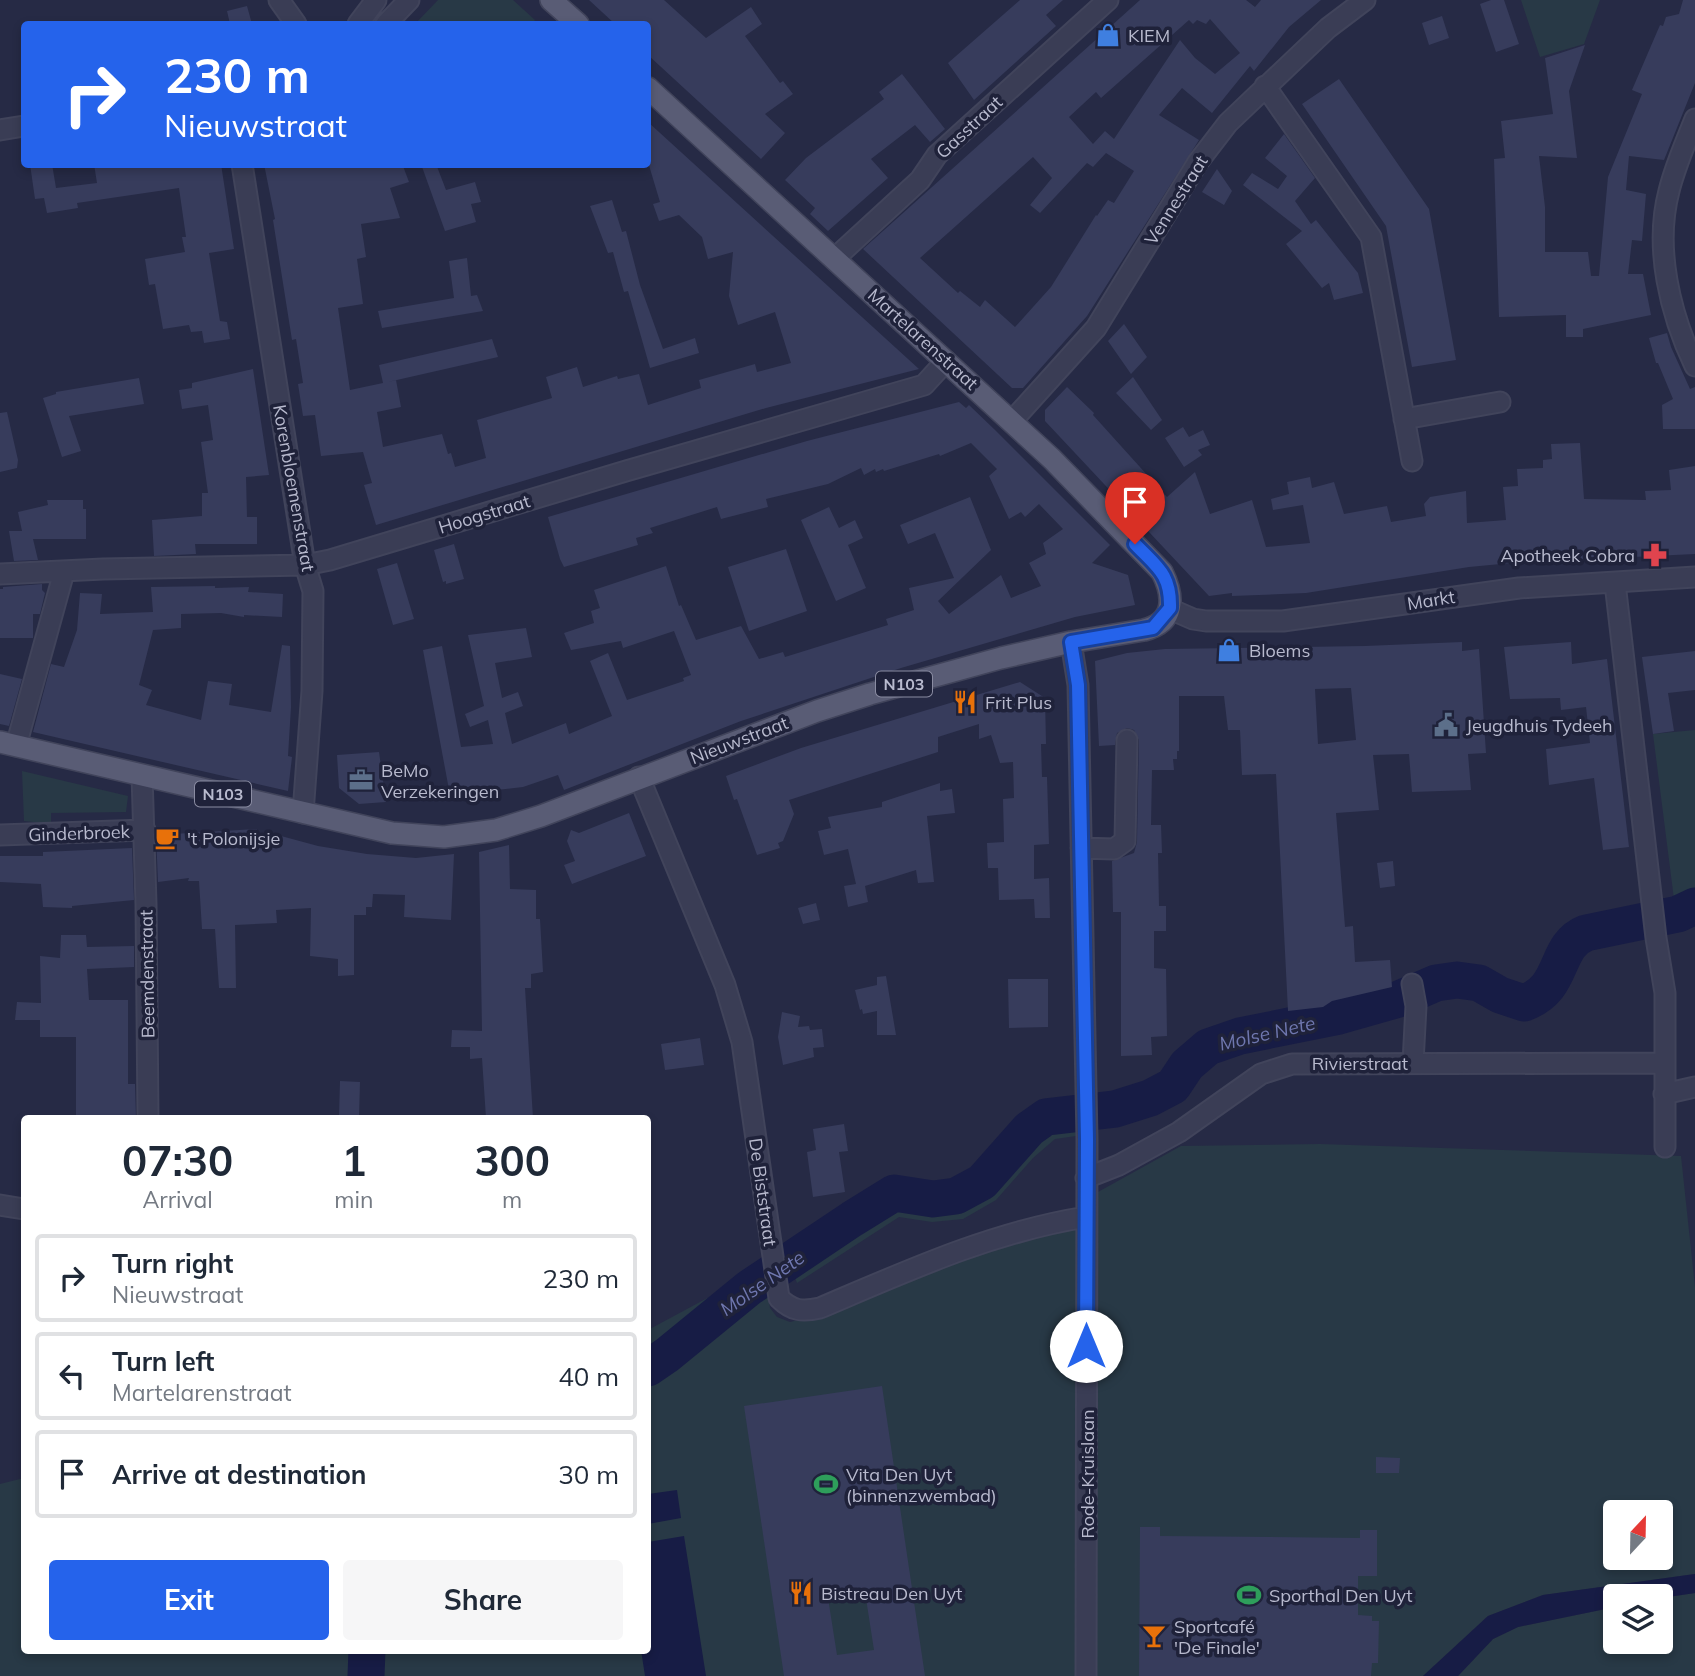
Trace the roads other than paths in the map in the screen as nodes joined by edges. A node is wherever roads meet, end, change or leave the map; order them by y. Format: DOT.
graph roads {
  1 [pos="279,0"];
  2 [pos="376,0"];
  3 [pos="409,0"];
  4 [pos="551,0"];
  5 [pos="1108,0"];
  6 [pos="1365,0"];
  7 [pos="294,21"];
  8 [pos="360,21"];
  9 [pos="389,21"];
  10 [pos="575,21"];
  11 [pos="1265,86"];
  12 [pos="651,91"];
  13 [pos="1695,119"];
  14 [pos="21,127"];
  15 [pos="0,130"];
  16 [pos="243,168"];
  17 [pos="834,259"];
  18 [pos="946,361"];
  19 [pos="1695,366"];
  20 [pos="1500,402"];
  21 [pos="1404,419"];
  22 [pos="1012,421"];
  23 [pos="1412,461"];
  24 [pos="305,565"];
  25 [pos="64,572"];
  26 [pos="0,575"];
  27 [pos="1695,577"];
  28 [pos="1615,583"];
  29 [pos="1170,608"];
  30 [pos="1071,642"];
  31 [pos="1127,740"];
  32 [pos="8,744"];
  33 [pos="142,775"];
  34 [pos="639,777"];
  35 [pos="303,813"];
  36 [pos="145,830"];
  37 [pos="0,835"];
  38 [pos="1081,848"];
  39 [pos="1412,984"];
  40 [pos="1413,1063"];
  41 [pos="1665,1063"];
  42 [pos="1695,1087"];
  43 [pos="1664,1094"];
  44 [pos="148,1115"];
  45 [pos="1665,1147"];
  46 [pos="1086,1178"];
  47 [pos="0,1205"];
  48 [pos="21,1208"];
  49 [pos="1086,1217"];
  50 [pos="1086,1676"];
  1 -- 7 [label="street"];
  2 -- 8 [label="street"];
  3 -- 9 [label="street"];
  4 -- 10 [label="main road"];
  5 -- 17 [label="street, Gasstraat"];
  6 -- 11 [label="street, Vennestraat"];
  11 -- 21 [label="street"];
  11 -- 22 [label="street, Vennestraat"];
  12 -- 17 [label="main road, Martelarenstraat"];
  13 -- 19 [label="street"];
  14 -- 15 [label="street"];
  16 -- 24 [label="street, Korenbloemenstraat"];
  17 -- 18 [label="main road, Martelarenstraat"];
  18 -- 22 [label="main road, Martelarenstraat"];
  18 -- 24 [label="street, Hoogstraat"];
  20 -- 21 [label="street"];
  21 -- 23 [label="street"];
  22 -- 29 [label="main road, Martelarenstraat"];
  24 -- 25 [label="street, Hoogstraat"];
  24 -- 35 [label="street, Korenbloemenstraat"];
  25 -- 26 [label="street, Hoogstraat"];
  25 -- 32 [label="street"];
  27 -- 28 [label="street, Markt"];
  28 -- 29 [label="street, Markt"];
  28 -- 41 [label="street"];
  29 -- 30 [label="main road, Nieuwstraat / N103"];
  30 -- 34 [label="main road, Nieuwstraat / N103"];
  30 -- 38 [label="street, Rode-Kruislaan"];
  31 -- 38 [label="street"];
  32 -- 33 [label="main road, N103"];
  33 -- 35 [label="main road, N103"];
  33 -- 36 [label="street, Ginderbroek"];
  34 -- 35 [label="main road, Nieuwstraat / N103"];
  34 -- 49 [label="street, De Biststraat"];
  36 -- 37 [label="street, Ginderbroek"];
  36 -- 44 [label="street, Beemdenstraat"];
  38 -- 46 [label="street, Rode-Kruislaan"];
  39 -- 40 [label="street"];
  40 -- 41 [label="street, Rivierstraat"];
  40 -- 46 [label="street, Rivierstraat"];
  41 -- 43 [label="street"];
  42 -- 43 [label="street"];
  43 -- 45 [label="street"];
  46 -- 49 [label="street, Rode-Kruislaan"];
  47 -- 48 [label="street"];
  49 -- 50 [label="street, Rode-Kruislaan"];
}
